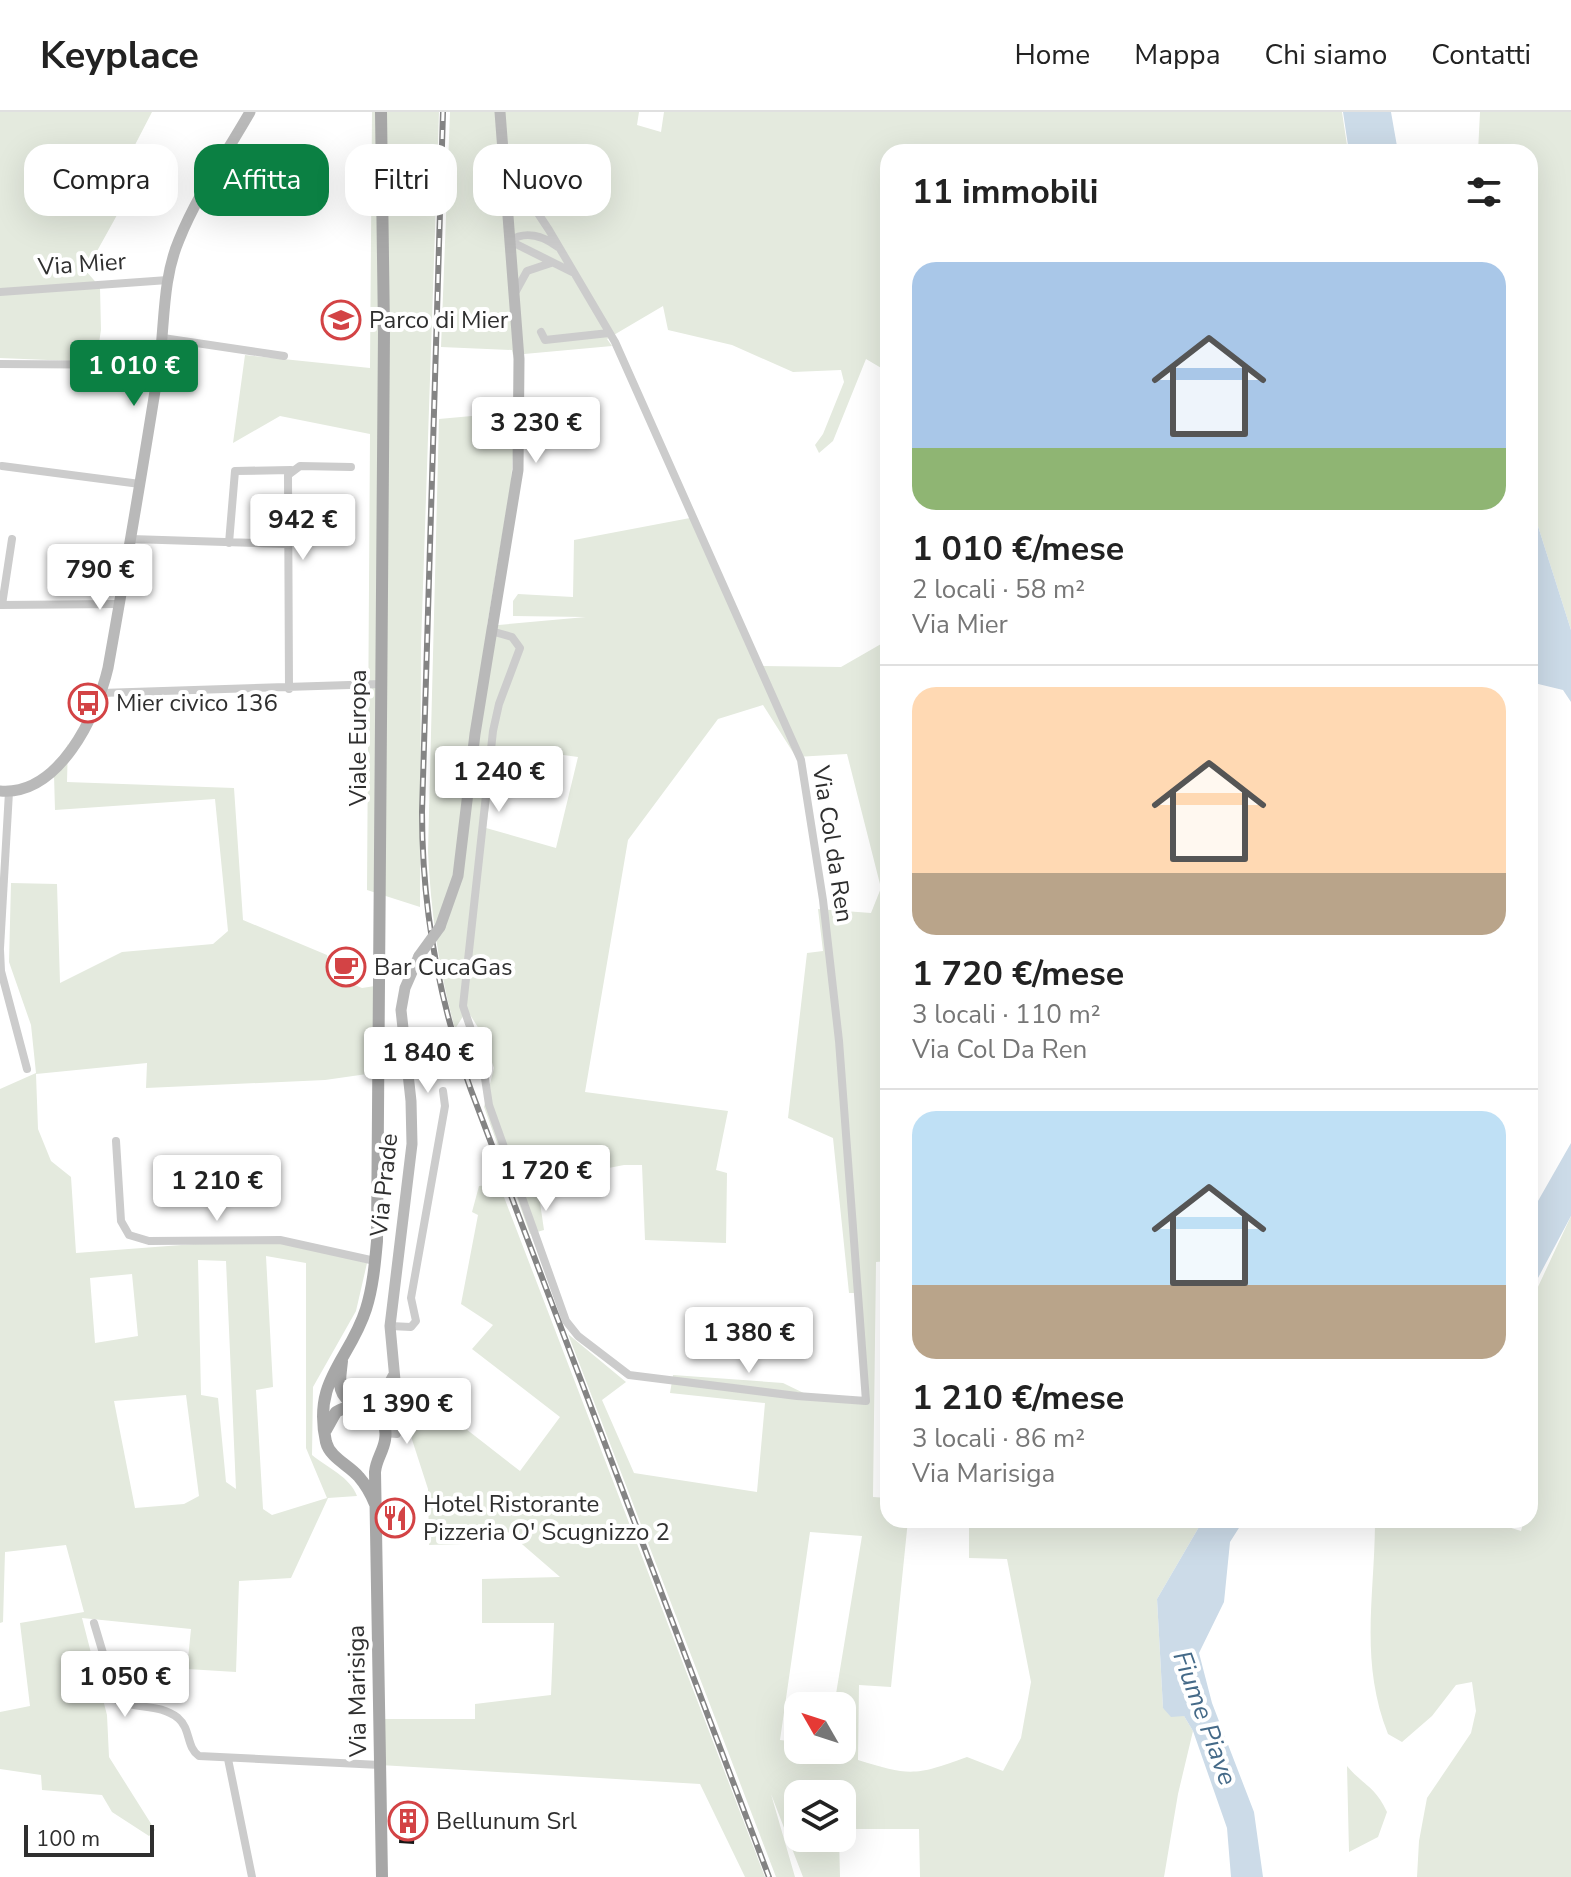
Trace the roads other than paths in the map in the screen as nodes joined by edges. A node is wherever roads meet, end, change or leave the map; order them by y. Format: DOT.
graph roads {
  1 [pos="250,112"];
  2 [pos="381,112"];
  3 [pos="500,112"];
  4 [pos="504,144"];
  5 [pos="509,216"];
  6 [pos="540,216"];
  7 [pos="549,230"];
  8 [pos="548,240"];
  9 [pos="510,241"];
  10 [pos="559,248"];
  11 [pos="539,257"];
  12 [pos="551,263"];
  13 [pos="573,273"];
  14 [pos="168,280"];
  15 [pos="0,292"];
  16 [pos="514,295"];
  17 [pos="541,332"];
  18 [pos="609,333"];
  19 [pos="163,338"];
  20 [pos="284,356"];
  21 [pos="0,364"];
  22 [pos="159,365"];
  23 [pos="2,466"];
  24 [pos="351,467"];
  25 [pos="291,470"];
  26 [pos="140,484"];
  27 [pos="12,539"];
  28 [pos="131,539"];
  29 [pos="229,543"];
  30 [pos="286,544"];
  31 [pos="119,604"];
  32 [pos="1,605"];
  33 [pos="491,631"];
  34 [pos="381,684"];
  35 [pos="289,689"];
  36 [pos="101,693"];
  37 [pos="4,791"];
  38 [pos="0,949"];
  39 [pos="27,1069"];
  40 [pos="443,1091"];
  41 [pos="116,1141"];
  42 [pos="375,1261"];
  43 [pos="390,1326"];
  44 [pos="342,1358"];
  45 [pos="393,1376"];
  46 [pos="360,1405"];
  47 [pos="401,1424"];
  48 [pos="385,1431"];
  49 [pos="325,1432"];
  50 [pos="379,1453"];
  51 [pos="345,1463"];
  52 [pos="375,1504"];
  53 [pos="94,1623"];
  54 [pos="228,1759"];
  55 [pos="380,1765"];
  56 [pos="252,1877"];
  57 [pos="382,1877"];
  1 -- 14 [label="main road"];
  2 -- 34 [label="main road, Viale Europa"];
  3 -- 4 [label="main road, Via Prade"];
  5 -- 9 [label="main road, Via Prade"];
  6 -- 7 [label="street, Via Col da Ren"];
  7 -- 8 [label="street"];
  7 -- 10 [label="street, Via Col da Ren"];
  8 -- 9 [label="street"];
  8 -- 10 [label="street, Via Col da Ren"];
  8 -- 11 [label="street"];
  9 -- 11 [label="street"];
  9 -- 16 [label="main road, Via Prade"];
  10 -- 13 [label="street, Via Col da Ren"];
  11 -- 12 [label="street"];
  12 -- 13 [label="street"];
  12 -- 16 [label="street"];
  13 -- 18 [label="street, Via Col da Ren"];
  14 -- 15 [label="street, Via Mier"];
  14 -- 19 [label="main road"];
  16 -- 33 [label="main road, Via Prade"];
  17 -- 18 [label="street"];
  18 -- 33 [label="street, Via Col da Ren"];
  19 -- 20 [label="street"];
  19 -- 22 [label="main road"];
  21 -- 22 [label="street"];
  22 -- 26 [label="main road"];
  23 -- 26 [label="street"];
  24 -- 25 [label="street"];
  25 -- 29 [label="street"];
  25 -- 30 [label="street"];
  26 -- 28 [label="main road"];
  27 -- 32 [label="street"];
  28 -- 29 [label="street"];
  28 -- 31 [label="main road"];
  29 -- 30 [label="street"];
  30 -- 35 [label="street"];
  31 -- 32 [label="street"];
  31 -- 36 [label="main road"];
  33 -- 43 [label="main road, Via Prade, bridge"];
  34 -- 35 [label="street"];
  34 -- 42 [label="main road, Viale Europa"];
  35 -- 36 [label="street"];
  36 -- 37 [label="main road"];
  37 -- 38 [label="street"];
  38 -- 39 [label="street"];
  40 -- 43 [label="street"];
  41 -- 42 [label="street"];
  42 -- 44 [label="main road, Viale Europa"];
  43 -- 45 [label="main road, Via Prade"];
  44 -- 46 [label="main road"];
  44 -- 49 [label="main road, Viale Europa"];
  45 -- 46 [label="main road"];
  45 -- 48 [label="main road, Via Prade"];
  46 -- 48 [label="main road"];
  46 -- 49 [label="main road"];
  47 -- 48 [label="street"];
  48 -- 50 [label="main road, Via Marisiga"];
  49 -- 51 [label="main road"];
  50 -- 51 [label="main road"];
  50 -- 52 [label="main road, Via Marisiga"];
  51 -- 52 [label="main road"];
  52 -- 55 [label="main road, Via Marisiga"];
  53 -- 54 [label="street"];
  54 -- 55 [label="street"];
  54 -- 56 [label="street"];
  55 -- 57 [label="main road, Via Marisiga"];
}
